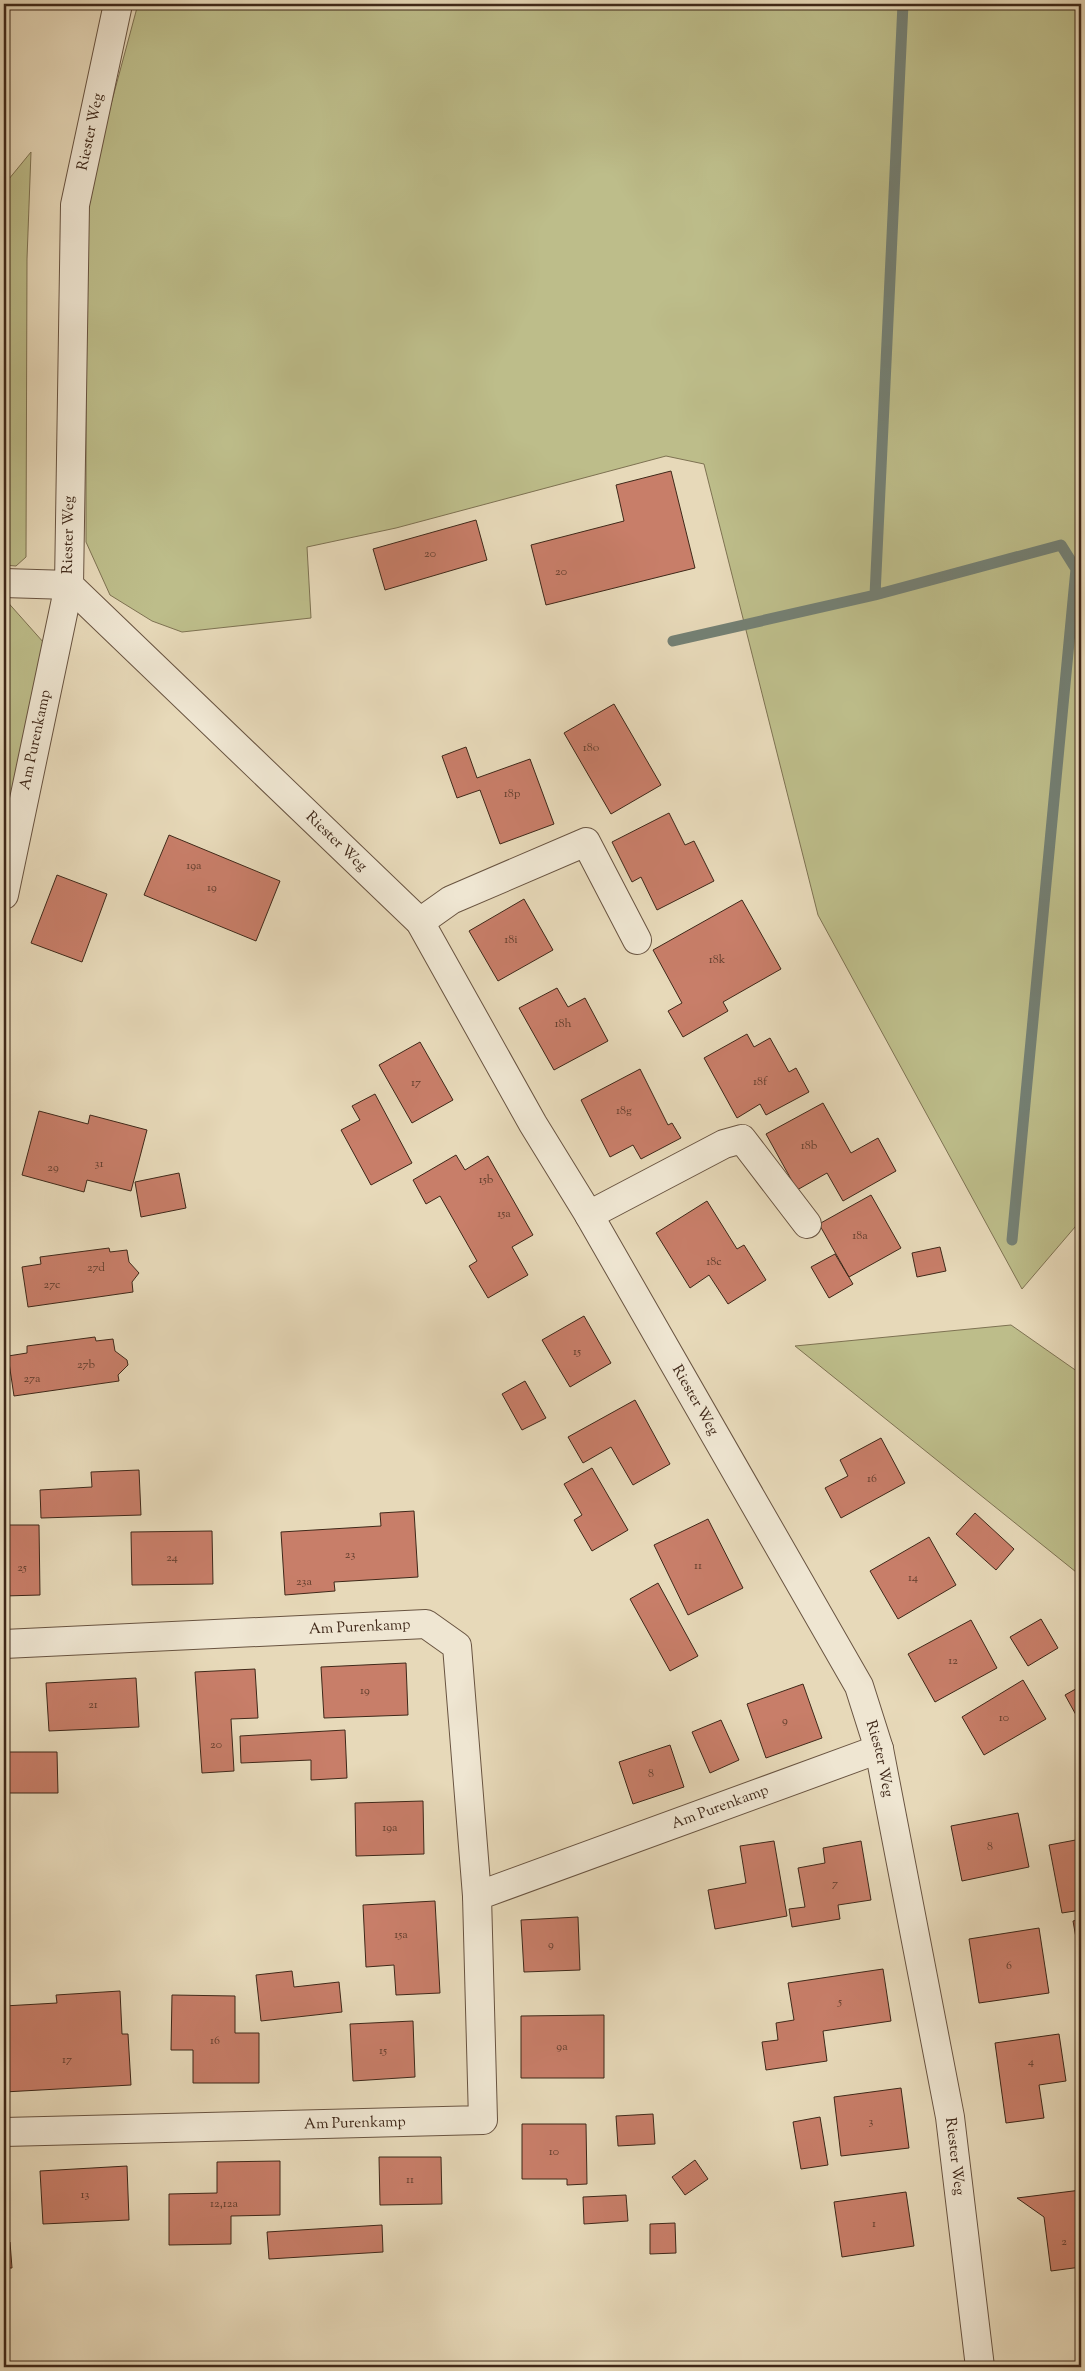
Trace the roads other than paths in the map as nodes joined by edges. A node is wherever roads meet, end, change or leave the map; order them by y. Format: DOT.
graph roads {
  1 [pos="118,4"];
  2 [pos="4,583"];
  3 [pos="69,585"];
  4 [pos="4,895"];
  5 [pos="420,922"];
  6 [pos="636,940"];
  7 [pos="589,1215"];
  8 [pos="807,1224"];
  9 [pos="4,1644"];
  10 [pos="878,1749"];
  11 [pos="477,1896"];
  12 [pos="4,2132"];
  13 [pos="980,2367"];
  1 -- 3 [label="street, Riester Weg"];
  2 -- 3 [label="street"];
  3 -- 4 [label="street, Am Purenkamp"];
  3 -- 5 [label="street, Riester Weg"];
  5 -- 6 [label="street"];
  5 -- 7 [label="street, Riester Weg"];
  7 -- 8 [label="street"];
  7 -- 10 [label="street, Riester Weg"];
  9 -- 11 [label="street, Am Purenkamp"];
  10 -- 11 [label="street, Am Purenkamp"];
  10 -- 13 [label="street, Riester Weg"];
  11 -- 12 [label="street, Am Purenkamp"];
}
